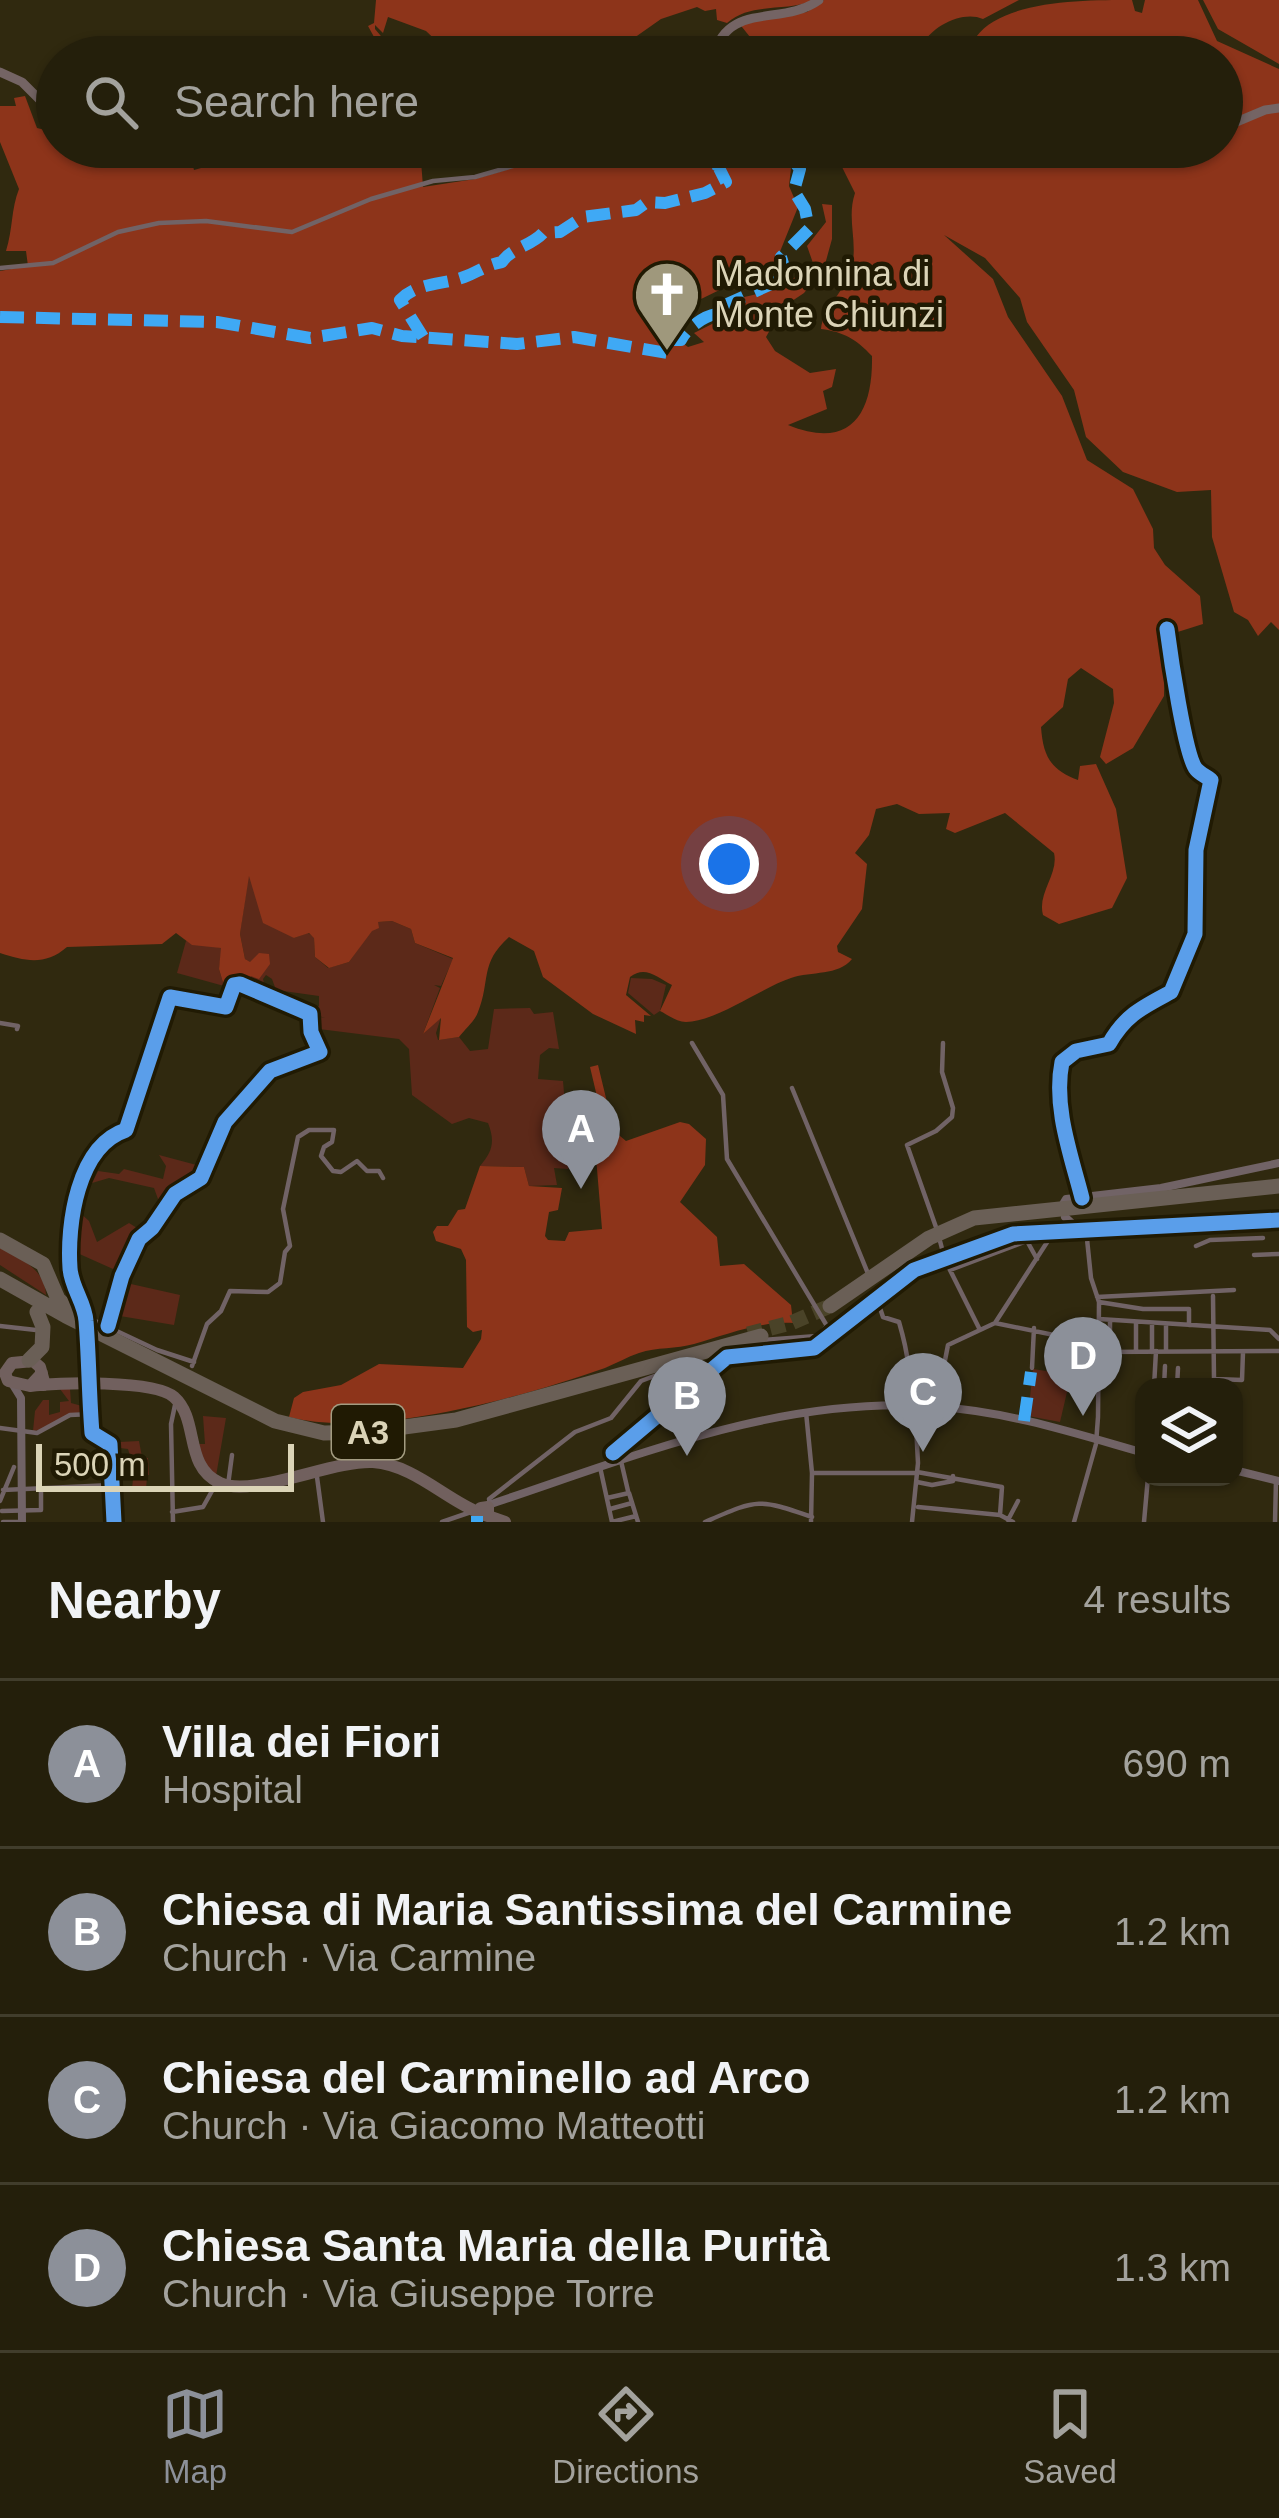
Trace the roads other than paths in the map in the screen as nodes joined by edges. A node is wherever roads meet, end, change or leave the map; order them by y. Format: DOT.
graph roads {
  1 [pos="819,0"];
  2 [pos="724,36"];
  3 [pos="0,72"];
  4 [pos="36,96"];
  5 [pos="1279,108"];
  6 [pos="1243,121"];
  7 [pos="506,168"];
  8 [pos="0,268"];
  9 [pos="1167,629"];
  10 [pos="0,1023"];
  11 [pos="17,1029"];
  12 [pos="943,1042"];
  13 [pos="692,1043"];
  14 [pos="792,1088"];
  15 [pos="1279,1163"];
  16 [pos="383,1178"];
  17 [pos="1279,1188"];
  18 [pos="1082,1198"];
  19 [pos="1279,1220"];
  20 [pos="1209,1222"];
  21 [pos="1072,1224"];
  22 [pos="938,1230"];
  23 [pos="1263,1238"];
  24 [pos="1214,1240"];
  25 [pos="940,1241"];
  26 [pos="0,1243"];
  27 [pos="1196,1246"];
  28 [pos="1217,1252"];
  29 [pos="1279,1254"];
  30 [pos="1254,1255"];
  31 [pos="1037,1259"];
  32 [pos="948,1265"];
  33 [pos="0,1268"];
  34 [pos="869,1276"];
  35 [pos="0,1285"];
  36 [pos="1234,1290"];
  37 [pos="1213,1296"];
  38 [pos="21,1297"];
  39 [pos="1098,1299"];
  40 [pos="878,1302"];
  41 [pos="44,1307"];
  42 [pos="831,1308"];
  43 [pos="1099,1319"];
  44 [pos="1110,1321"];
  45 [pos="85,1322"];
  46 [pos="995,1323"];
  47 [pos="1136,1323"];
  48 [pos="1152,1324"];
  49 [pos="1166,1324"];
  50 [pos="1189,1325"];
  51 [pos="0,1326"];
  52 [pos="108,1326"];
  53 [pos="1214,1327"];
  54 [pos="1037,1329"];
  55 [pos="980,1330"];
  56 [pos="761,1336"];
  57 [pos="1278,1338"];
  58 [pos="42,1345"];
  59 [pos="1098,1348"];
  60 [pos="1277,1351"];
  61 [pos="1110,1352"];
  62 [pos="1136,1352"];
  63 [pos="1154,1352"];
  64 [pos="1166,1352"];
  65 [pos="1215,1352"];
  66 [pos="1243,1352"];
  67 [pos="635,1364"];
  68 [pos="921,1365"];
  69 [pos="910,1366"];
  70 [pos="1166,1366"];
  71 [pos="1032,1368"];
  72 [pos="1178,1368"];
  73 [pos="39,1371"];
  74 [pos="1154,1378"];
  75 [pos="1165,1378"];
  76 [pos="1177,1378"];
  77 [pos="1214,1378"];
  78 [pos="1242,1378"];
  79 [pos="13,1384"];
  80 [pos="90,1386"];
  81 [pos="177,1397"];
  82 [pos="910,1406"];
  83 [pos="936,1406"];
  84 [pos="806,1412"];
  85 [pos="91,1414"];
  86 [pos="0,1428"];
  87 [pos="21,1432"];
  88 [pos="1096,1439"];
  89 [pos="1135,1451"];
  90 [pos="232,1455"];
  91 [pos="617,1457"];
  92 [pos="14,1467"];
  93 [pos="600,1467"];
  94 [pos="1243,1470"];
  95 [pos="316,1471"];
  96 [pos="812,1473"];
  97 [pos="917,1475"];
  98 [pos="1277,1480"];
  99 [pos="222,1484"];
  100 [pos="112,1485"];
  101 [pos="1147,1486"];
  102 [pos="40,1489"];
  103 [pos="3,1490"];
  104 [pos="22,1490"];
  105 [pos="629,1492"];
  106 [pos="608,1498"];
  107 [pos="1018,1501"];
  108 [pos="632,1503"];
  109 [pos="1,1506"];
  110 [pos="918,1507"];
  111 [pos="610,1509"];
  112 [pos="22,1510"];
  113 [pos="172,1512"];
  114 [pos="484,1512"];
  115 [pos="1000,1515"];
  116 [pos="637,1519"];
  117 [pos="811,1519"];
  118 [pos="1011,1521"];
  119 [pos="2,1522"];
  120 [pos="22,1522"];
  121 [pos="114,1522"];
  122 [pos="173,1522"];
  123 [pos="323,1522"];
  124 [pos="442,1522"];
  125 [pos="612,1522"];
  126 [pos="705,1522"];
  127 [pos="912,1522"];
  128 [pos="1073,1522"];
  129 [pos="1144,1522"];
  130 [pos="1275,1522"];
  1 -- 2 [label="main road"];
  3 -- 4 [label="main road"];
  5 -- 6 [label="main road"];
  7 -- 8 [label="street"];
  9 -- 18 [label="street"];
  10 -- 11 [label="street"];
  12 -- 22 [label="street"];
  13 -- 114 [label="street"];
  14 -- 34 [label="street"];
  15 -- 18 [label="street"];
  16 -- 52 [label="street"];
  17 -- 42 [label="highway"];
  18 -- 21 [label="street"];
  19 -- 20 [label="street"];
  20 -- 21 [label="street"];
  20 -- 24 [label="street"];
  21 -- 31 [label="street"];
  21 -- 32 [label="street"];
  21 -- 39 [label="street"];
  23 -- 24 [label="street"];
  24 -- 27 [label="street"];
  24 -- 28 [label="street"];
  25 -- 32 [label="street"];
  26 -- 41 [label="highway, A3"];
  26 -- 45 [label="highway, A3"];
  29 -- 30 [label="street"];
  31 -- 32 [label="street"];
  31 -- 46 [label="street"];
  32 -- 55 [label="street"];
  32 -- 91 [label="street"];
  33 -- 45 [label="highway, A3"];
  35 -- 38 [label="highway"];
  35 -- 56 [label="highway, A3"];
  36 -- 39 [label="street"];
  37 -- 53 [label="street"];
  39 -- 43 [label="street"];
  39 -- 50 [label="street"];
  40 -- 69 [label="street"];
  41 -- 58 [label="highway"];
  41 -- 73 [label="highway"];
  43 -- 44 [label="street"];
  43 -- 59 [label="street"];
  44 -- 47 [label="street"];
  44 -- 61 [label="street"];
  45 -- 52 [label="street"];
  45 -- 52 [label="street"];
  45 -- 67 [label="highway, A3"];
  45 -- 80 [label="street"];
  46 -- 54 [label="street"];
  46 -- 55 [label="street"];
  47 -- 48 [label="street"];
  47 -- 62 [label="street"];
  48 -- 49 [label="street"];
  48 -- 63 [label="street"];
  49 -- 50 [label="street"];
  49 -- 64 [label="street"];
  50 -- 53 [label="street"];
  51 -- 58 [label="street"];
  53 -- 57 [label="street"];
  53 -- 65 [label="street"];
  54 -- 59 [label="street"];
  54 -- 71 [label="street"];
  55 -- 83 [label="street"];
  57 -- 60 [label="street"];
  58 -- 73 [label="highway"];
  59 -- 61 [label="street"];
  59 -- 88 [label="street"];
  60 -- 66 [label="street"];
  61 -- 62 [label="street"];
  62 -- 63 [label="street"];
  63 -- 64 [label="street"];
  63 -- 74 [label="street"];
  64 -- 65 [label="street"];
  65 -- 66 [label="street"];
  65 -- 77 [label="street"];
  66 -- 78 [label="street"];
  68 -- 69 [label="street"];
  69 -- 82 [label="street"];
  70 -- 75 [label="street"];
  72 -- 76 [label="street"];
  73 -- 79 [label="main road"];
  73 -- 79 [label="main road"];
  73 -- 80 [label="main road"];
  79 -- 87 [label="street"];
  80 -- 81 [label="main road"];
  80 -- 85 [label="street"];
  81 -- 99 [label="main road"];
  81 -- 113 [label="street"];
  82 -- 83 [label="street"];
  82 -- 84 [label="street"];
  82 -- 97 [label="street"];
  83 -- 88 [label="street"];
  84 -- 91 [label="street"];
  84 -- 96 [label="street"];
  85 -- 87 [label="street"];
  85 -- 100 [label="street"];
  86 -- 87 [label="street"];
  87 -- 104 [label="street"];
  88 -- 89 [label="street"];
  88 -- 128 [label="street"];
  90 -- 99 [label="street"];
  91 -- 93 [label="street"];
  91 -- 105 [label="street"];
  92 -- 103 [label="street"];
  93 -- 106 [label="street"];
  93 -- 114 [label="street"];
  94 -- 98 [label="street"];
  95 -- 99 [label="main road"];
  95 -- 114 [label="main road"];
  95 -- 123 [label="street"];
  96 -- 97 [label="street"];
  96 -- 117 [label="street"];
  97 -- 115 [label="street"];
  97 -- 127 [label="street"];
  98 -- 130 [label="street"];
  99 -- 113 [label="street"];
  100 -- 102 [label="street"];
  100 -- 121 [label="street"];
  101 -- 129 [label="street"];
  102 -- 104 [label="street"];
  102 -- 112 [label="street"];
  103 -- 104 [label="street"];
  103 -- 109 [label="street"];
  104 -- 112 [label="street"];
  105 -- 106 [label="street"];
  105 -- 108 [label="street"];
  106 -- 111 [label="street"];
  107 -- 118 [label="street"];
  108 -- 111 [label="street"];
  108 -- 116 [label="street"];
  109 -- 112 [label="street"];
  109 -- 119 [label="street"];
  110 -- 115 [label="street"];
  111 -- 125 [label="street"];
  112 -- 120 [label="street"];
  113 -- 122 [label="street"];
  114 -- 124 [label="street"];
  115 -- 118 [label="street"];
  116 -- 125 [label="street"];
  117 -- 126 [label="street"];
  119 -- 120 [label="street"];
}
